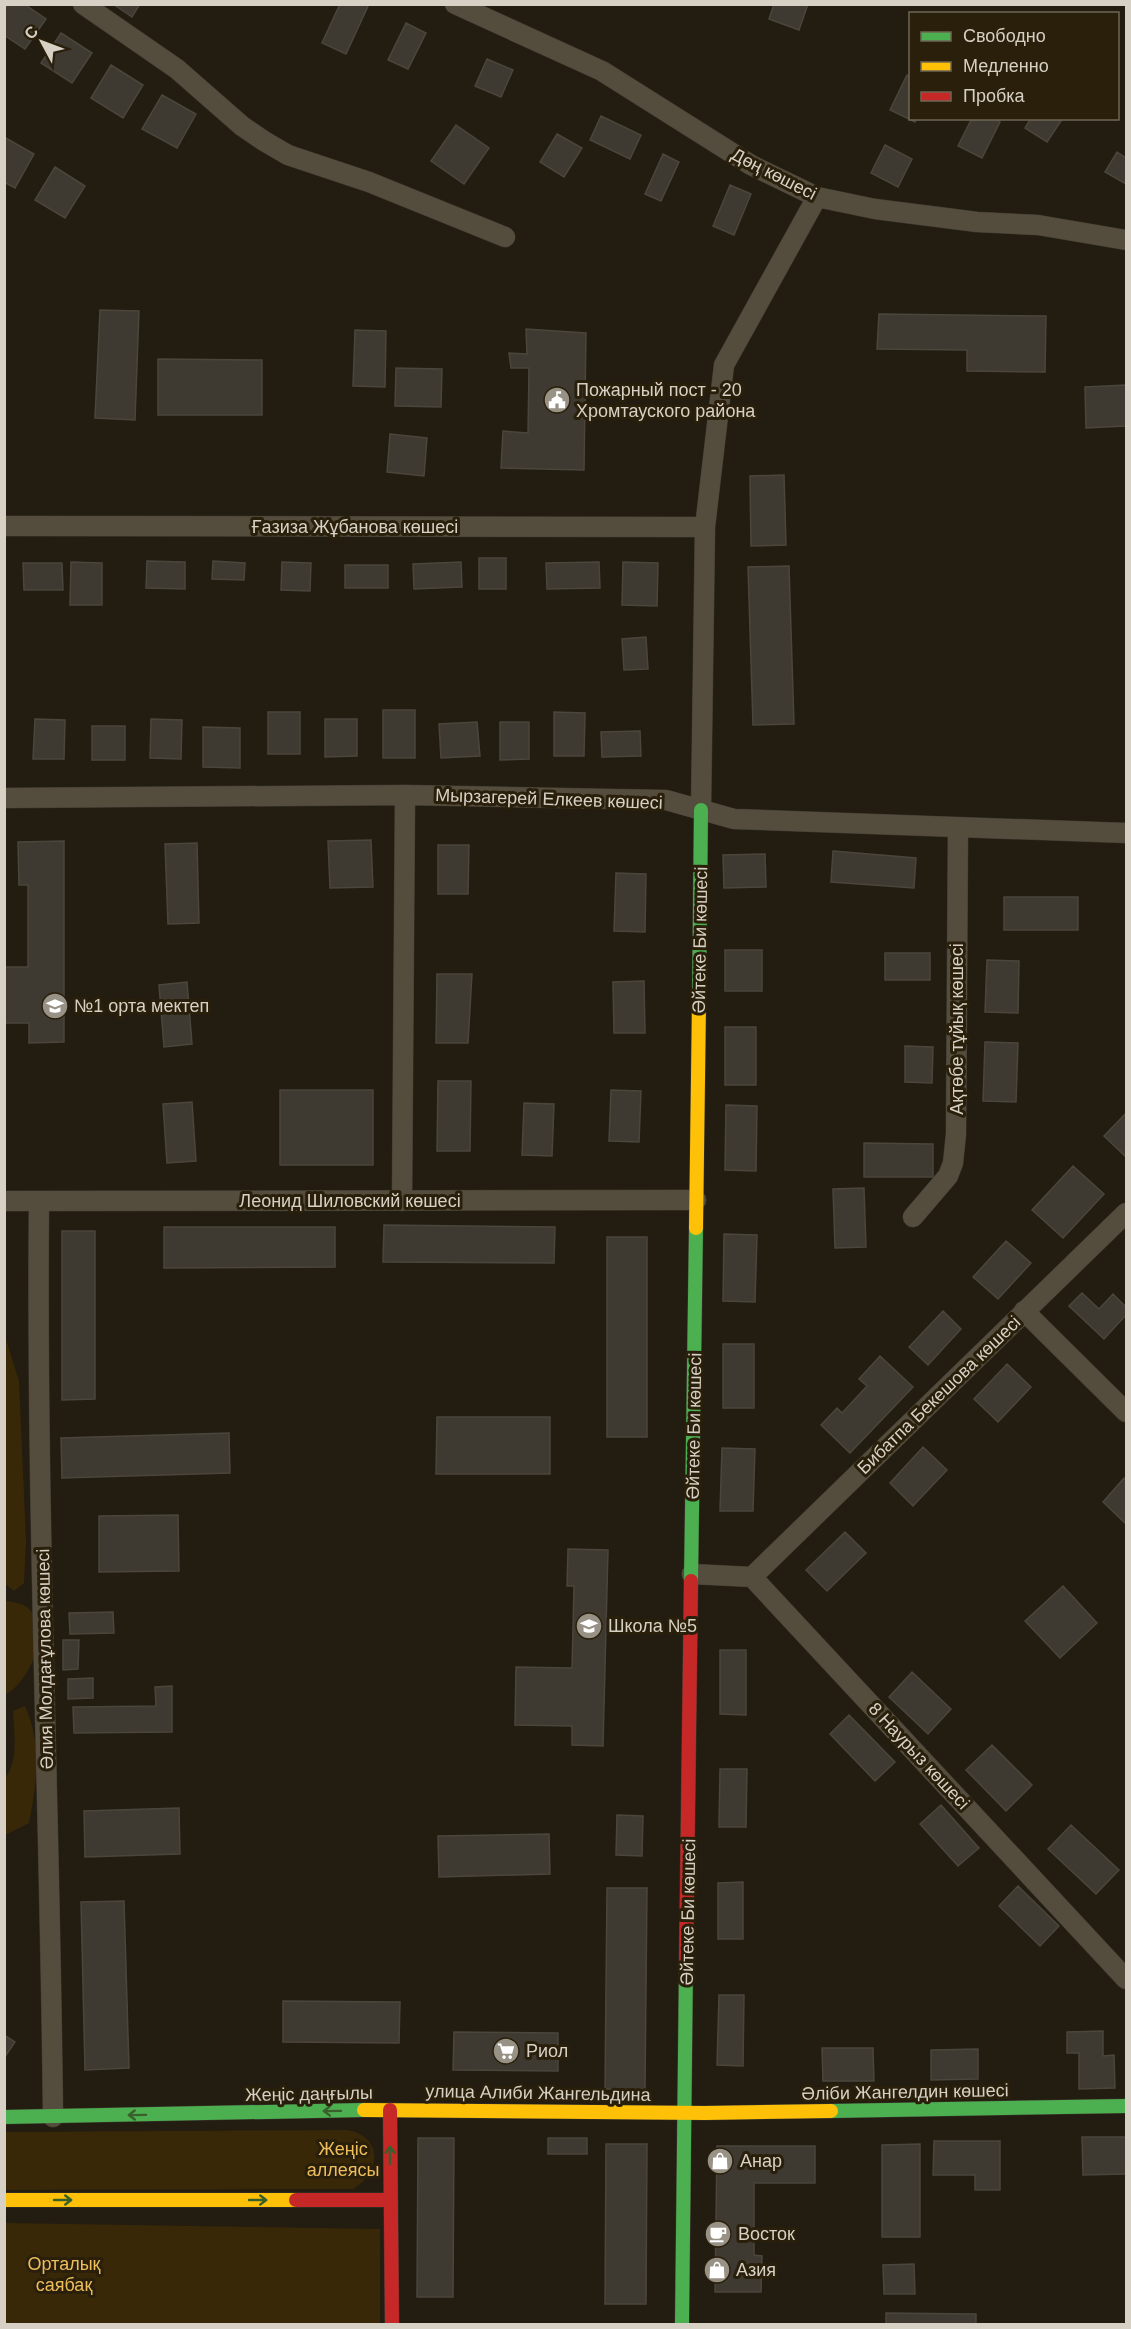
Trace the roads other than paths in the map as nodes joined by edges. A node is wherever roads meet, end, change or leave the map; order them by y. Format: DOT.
graph roads {
  1 [pos="83,4"];
  2 [pos="455,4"];
  3 [pos="817,197"];
  4 [pos="505,237"];
  5 [pos="1126,240"];
  6 [pos="4,526"];
  7 [pos="705,527"];
  8 [pos="405,795"];
  9 [pos="4,798"];
  10 [pos="701,810"];
  11 [pos="958,828"];
  12 [pos="1126,833"];
  13 [pos="402,1200"];
  14 [pos="696,1200"];
  15 [pos="4,1201"];
  16 [pos="39,1201"];
  17 [pos="1126,1213"];
  18 [pos="913,1217"];
  19 [pos="1024,1311"];
  20 [pos="1126,1412"];
  21 [pos="692,1575"];
  22 [pos="752,1577"];
  23 [pos="1126,1979"];
  24 [pos="1126,2106"];
  25 [pos="390,2110"];
  26 [pos="685,2113"];
  27 [pos="4,2117"];
  28 [pos="53,2117"];
  29 [pos="4,2200"];
  30 [pos="390,2200"];
  31 [pos="392,2325"];
  32 [pos="682,2325"];
  1 -- 4 [label="street"];
  2 -- 3 [label="street, Дөң көшесі"];
  3 -- 5 [label="street, Дөң көшесі"];
  3 -- 7 [label="street, Әйтеке Би көшесі"];
  6 -- 7 [label="street, Ғазиза Жұбанова көшесі"];
  7 -- 10 [label="street, Әйтеке Би көшесі"];
  8 -- 9 [label="street, Мырзагерей Елкеев көшесі"];
  8 -- 10 [label="street, Мырзагерей Елкеев көшесі"];
  8 -- 13 [label="street"];
  10 -- 11 [label="street, Мырзагерей Елкеев көшесі"];
  10 -- 14 [label="street, Әйтеке Би көшесі"];
  11 -- 12 [label="street, Мырзагерей Елкеев көшесі"];
  11 -- 18 [label="street, Ақтөбе тұйық көшесі"];
  13 -- 14 [label="street, Леонид Шиловский көшесі"];
  13 -- 16 [label="street, Леонид Шиловский көшесі"];
  14 -- 21 [label="street, Әйтеке Би көшесі"];
  15 -- 16 [label="street, Леонид Шиловский көшесі"];
  16 -- 28 [label="street, Әлия Молдағұлова көшесі"];
  17 -- 19 [label="street, Бибатпа Бекешова көшесі"];
  19 -- 20 [label="street"];
  19 -- 22 [label="street, Бибатпа Бекешова көшесі"];
  21 -- 22 [label="street"];
  21 -- 26 [label="street, Әйтеке Би көшесі"];
  22 -- 23 [label="street, 8 Наурыз көшесі"];
  24 -- 26 [label="street, Әліби Жангелдин көшесі"];
  25 -- 26 [label="street, улица Алиби Жангельдина"];
  25 -- 28 [label="street, Жеңіс даңғылы, one-way"];
  30 -- 25 [label="street, Жеңіс даңғылы, one-way"];
  26 -- 32 [label="street, Әйтеке Би көшесі"];
  27 -- 28 [label="street, Жеңіс даңғылы"];
  29 -- 30 [label="street, one-way"];
  30 -- 31 [label="street, Жеңіс даңғылы"];
}
